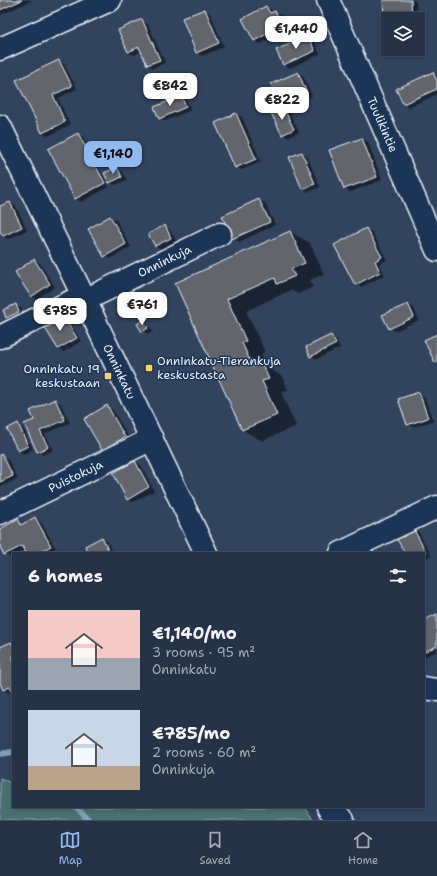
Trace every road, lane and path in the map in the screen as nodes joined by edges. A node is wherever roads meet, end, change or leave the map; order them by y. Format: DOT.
graph roads {
  1 [pos="110,0"];
  2 [pos="328,0"];
  3 [pos="0,50"];
  4 [pos="0,126"];
  5 [pos="220,234"];
  6 [pos="436,244"];
  7 [pos="85,300"];
  8 [pos="0,337"];
  9 [pos="152,439"];
  10 [pos="437,508"];
  11 [pos="0,513"];
  12 [pos="206,552"];
  13 [pos="343,552"];
  14 [pos="425,688"];
  15 [pos="437,690"];
  16 [pos="328,808"];
  17 [pos="343,820"];
  1 -- 3 [label="street"];
  2 -- 6 [label="street, Tuulikintie"];
  4 -- 7 [label="street, Onninkatu"];
  5 -- 7 [label="street, Onninkuja"];
  7 -- 8 [label="street, Onninkuja"];
  7 -- 9 [label="street, Onninkatu"];
  9 -- 11 [label="street, Puistokuja"];
  9 -- 12 [label="street, Onninkatu"];
  10 -- 13 [label="street"];
  14 -- 15 [label="street"];
  16 -- 17 [label="street"];
}
